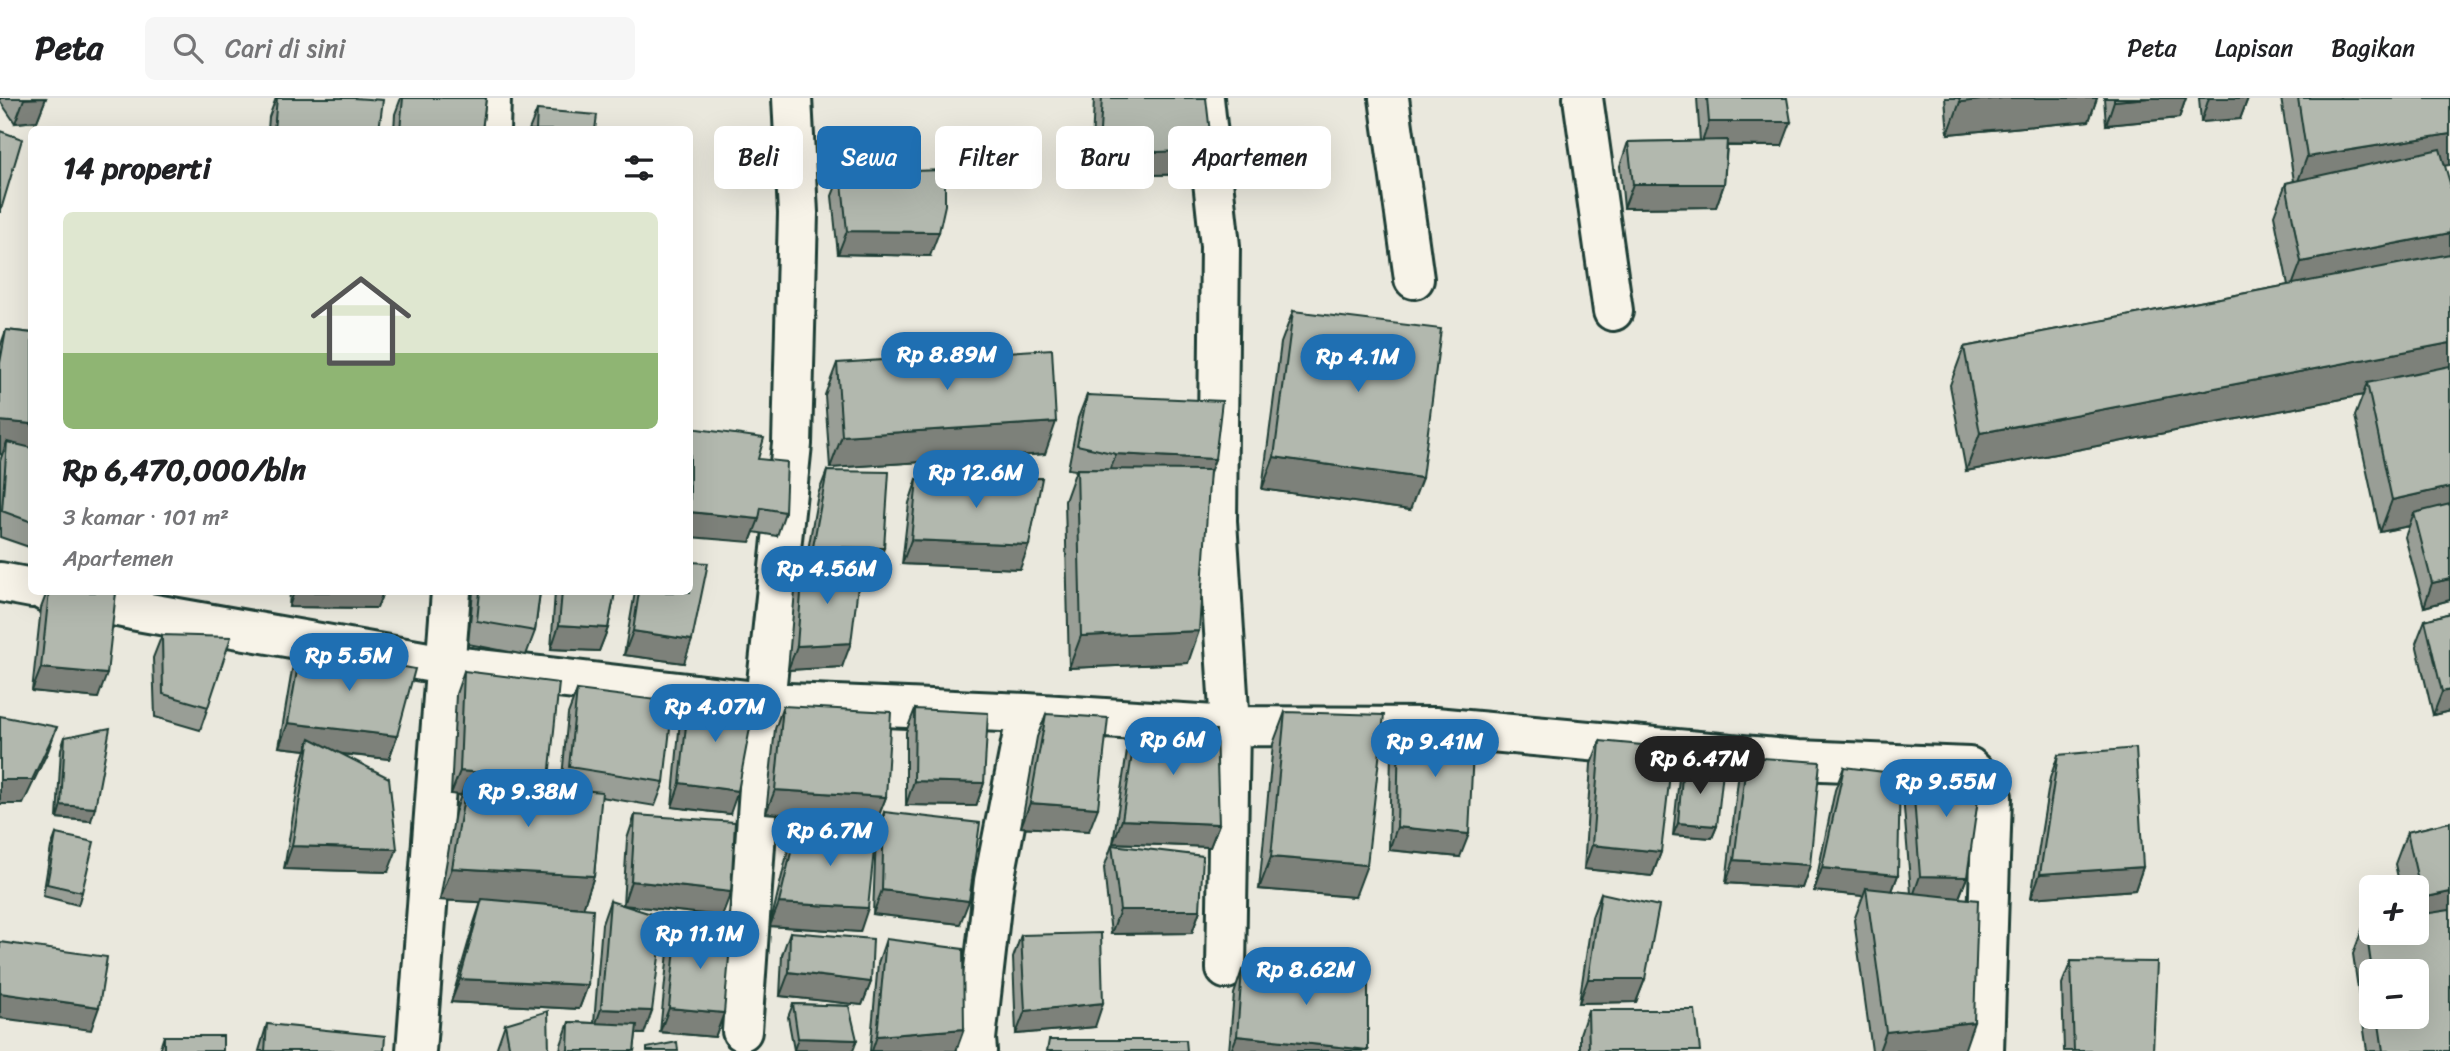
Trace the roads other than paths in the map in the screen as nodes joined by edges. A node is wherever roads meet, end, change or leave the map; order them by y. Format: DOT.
graph roads {
  1 [pos="491,98"];
  2 [pos="792,98"];
  3 [pos="1203,98"];
  4 [pos="1389,98"];
  5 [pos="1583,98"];
  6 [pos="490,126"];
  7 [pos="1414,279"];
  8 [pos="1613,312"];
  9 [pos="0,582"];
  10 [pos="28,587"];
  11 [pos="60,595"];
  12 [pos="451,595"];
  13 [pos="445,665"];
  14 [pos="765,702"];
  15 [pos="1027,713"];
  16 [pos="1230,726"];
  17 [pos="1226,969"];
  18 [pos="742,1031"];
  19 [pos="416,1051"];
  20 [pos="977,1051"];
  21 [pos="1984,1051"];
  1 -- 6 [label="street"];
  2 -- 14 [label="street"];
  3 -- 16 [label="street"];
  4 -- 7 [label="street"];
  5 -- 8 [label="street"];
  9 -- 10 [label="street"];
  11 -- 13 [label="street"];
  12 -- 13 [label="street"];
  13 -- 14 [label="street"];
  13 -- 19 [label="street"];
  14 -- 15 [label="street"];
  14 -- 18 [label="street"];
  15 -- 16 [label="street"];
  15 -- 20 [label="street"];
  16 -- 17 [label="street"];
  16 -- 21 [label="street"];
}
